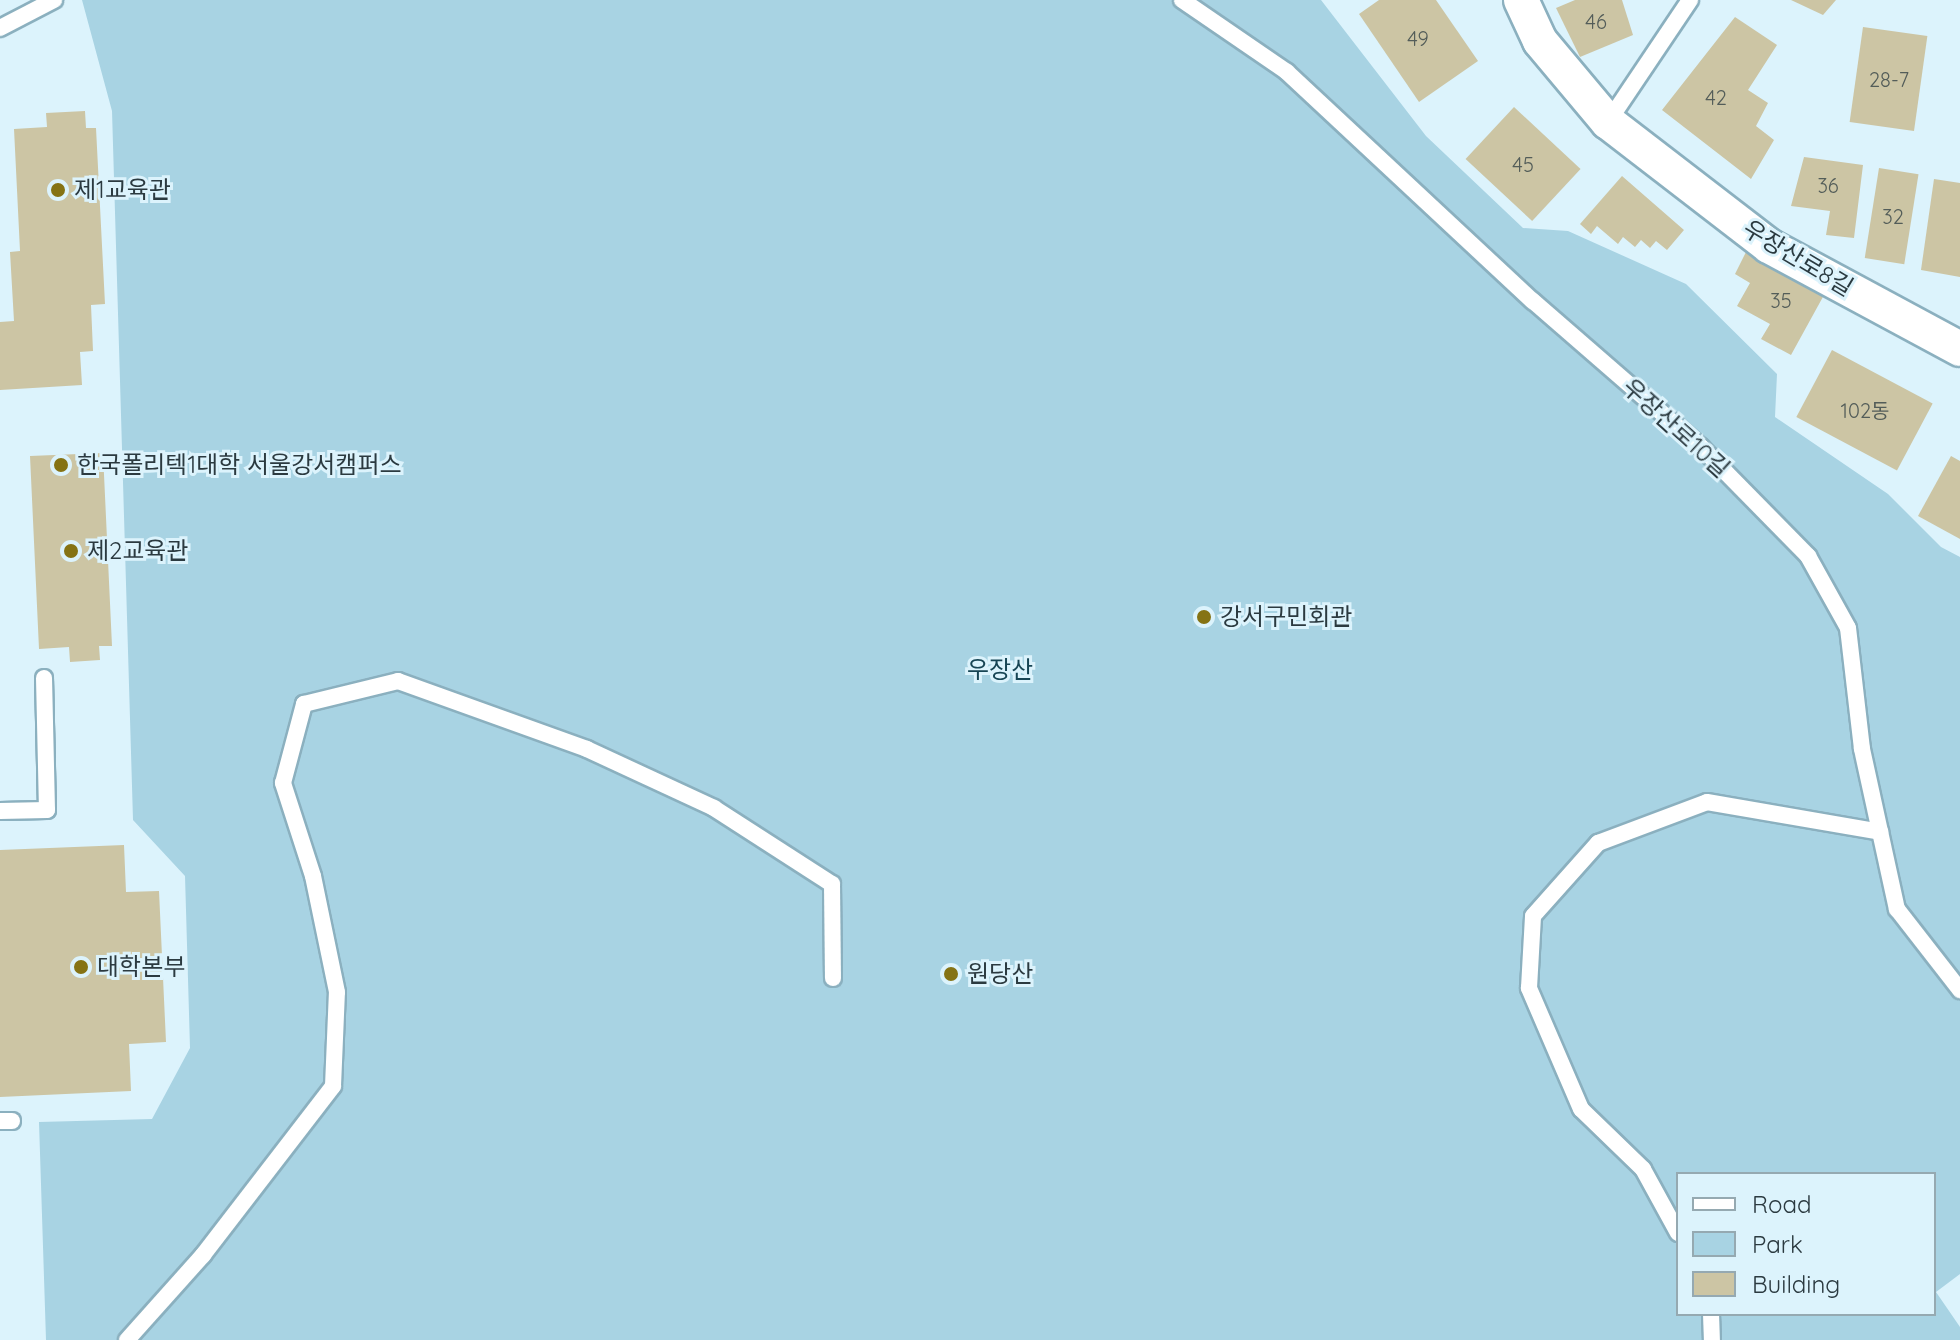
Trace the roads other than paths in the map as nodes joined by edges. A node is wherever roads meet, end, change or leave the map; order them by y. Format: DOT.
graph roads {
  1 [pos="54,0"];
  2 [pos="1182,0"];
  3 [pos="1521,0"];
  4 [pos="1690,0"];
  5 [pos="0,28"];
  6 [pos="1608,122"];
  7 [pos="1960,349"];
  8 [pos="44,678"];
  9 [pos="0,811"];
  10 [pos="1880,832"];
  11 [pos="833,978"];
  12 [pos="1960,990"];
  13 [pos="1676,1229"];
  14 [pos="1711,1316"];
  15 [pos="127,1340"];
  16 [pos="1712,1340"];
  1 -- 5 [label="lane"];
  2 -- 10 [label="lane, 우장산로10길"];
  3 -- 6 [label="street, 우장산로8길"];
  4 -- 6 [label="lane"];
  6 -- 7 [label="street, 우장산로8길"];
  8 -- 9 [label="lane"];
  10 -- 12 [label="lane, 우장산로10길"];
  10 -- 13 [label="lane"];
  11 -- 15 [label="lane"];
  14 -- 16 [label="lane"];
}
